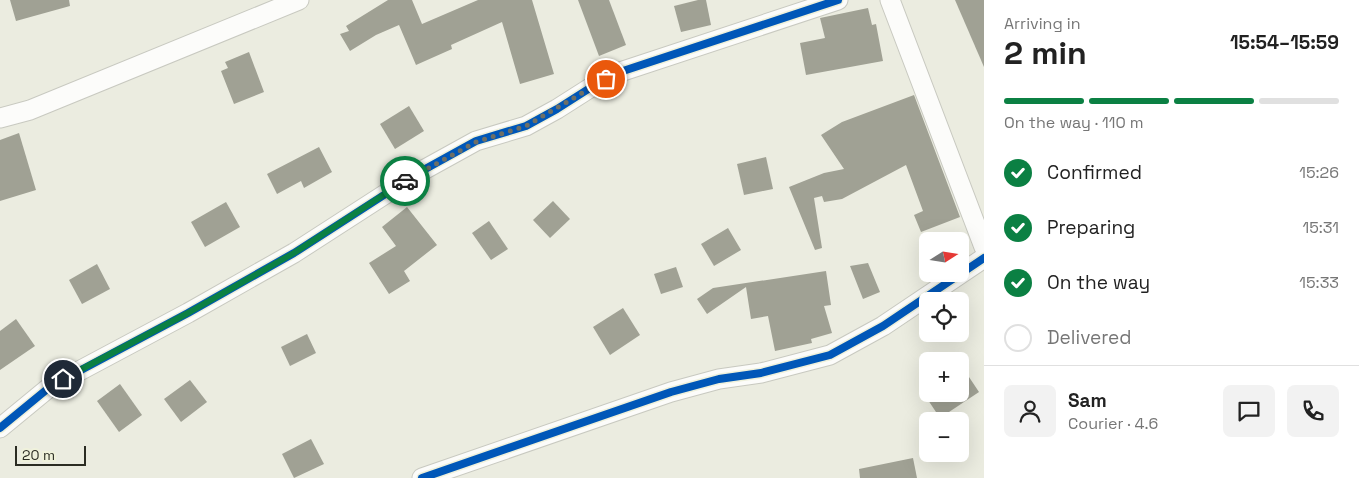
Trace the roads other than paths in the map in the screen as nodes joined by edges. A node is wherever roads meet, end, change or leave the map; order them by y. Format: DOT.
graph roads {
  1 [pos="299,0"];
  2 [pos="838,0"];
  3 [pos="890,0"];
  4 [pos="0,118"];
  5 [pos="984,246"];
  6 [pos="984,258"];
  7 [pos="0,428"];
  8 [pos="422,478"];
  1 -- 4 [label="street"];
  2 -- 7 [label="street"];
  3 -- 5 [label="street"];
  6 -- 8 [label="street"];
}
